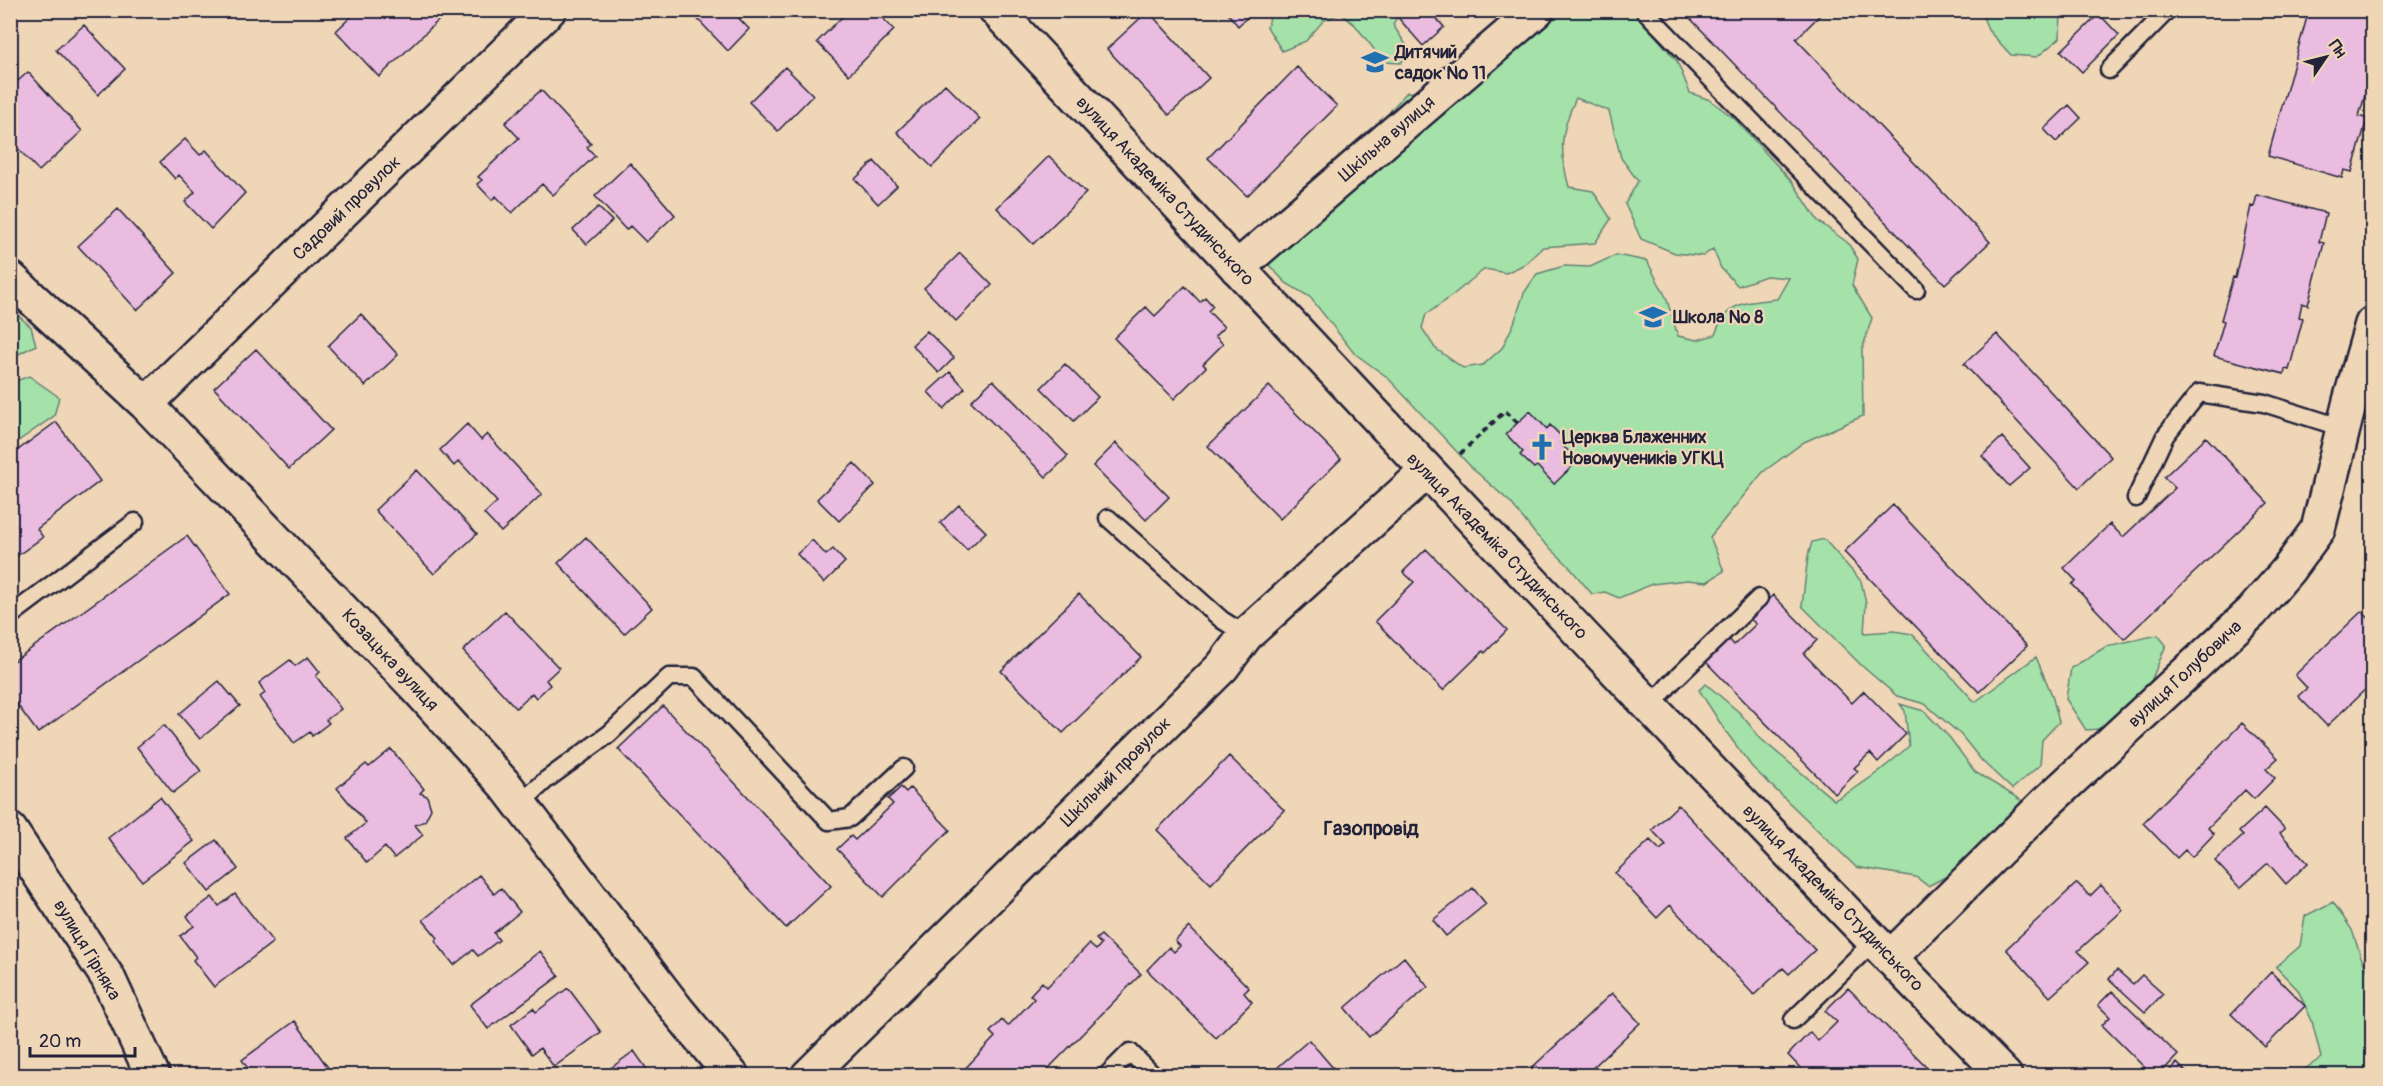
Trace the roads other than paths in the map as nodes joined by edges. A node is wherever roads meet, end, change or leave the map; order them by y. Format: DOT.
graph roads {
  1 [pos="549,10"];
  2 [pos="996,10"];
  3 [pos="1537,10"];
  4 [pos="1644,10"];
  5 [pos="2168,10"];
  6 [pos="2109,70"];
  7 [pos="1238,268"];
  8 [pos="10,278"];
  9 [pos="1916,290"];
  10 [pos="2373,324"];
  11 [pos="146,404"];
  12 [pos="2343,428"];
  13 [pos="1426,472"];
  14 [pos="2136,498"];
  15 [pos="1108,518"];
  16 [pos="135,522"];
  17 [pos="1759,598"];
  18 [pos="10,616"];
  19 [pos="1246,635"];
  20 [pos="1650,707"];
  21 [pos="904,768"];
  22 [pos="520,804"];
  23 [pos="10,830"];
  24 [pos="1882,950"];
  25 [pos="1793,1020"];
  26 [pos="153,1076"];
  27 [pos="732,1076"];
  28 [pos="808,1076"];
  29 [pos="1106,1076"];
  30 [pos="1154,1076"];
  31 [pos="2005,1076"];
  1 -- 11 [label="street, Садовий провулок"];
  2 -- 7 [label="street, вулиця Академіка Студинського"];
  3 -- 7 [label="street, Шкільна вулиця"];
  4 -- 9 [label="lane"];
  5 -- 6 [label="lane"];
  7 -- 13 [label="street, вулиця Академіка Студинського"];
  8 -- 11 [label="street, Козацька вулиця"];
  10 -- 12 [label="street, вулиця Голубовича"];
  11 -- 22 [label="street, Козацька вулиця"];
  12 -- 14 [label="lane"];
  12 -- 24 [label="street, вулиця Голубовича"];
  13 -- 19 [label="street, Шкільний провулок"];
  13 -- 20 [label="street, вулиця Академіка Студинського"];
  15 -- 19 [label="lane"];
  16 -- 18 [label="lane"];
  17 -- 20 [label="lane"];
  19 -- 28 [label="street, Шкільний провулок"];
  20 -- 24 [label="street, вулиця Академіка Студинського"];
  21 -- 22 [label="lane"];
  22 -- 27 [label="street, Козацька вулиця"];
  23 -- 26 [label="street, вулиця Гірняка"];
  24 -- 25 [label="lane"];
  24 -- 31 [label="street, вулиця Академіка Студинського"];
  29 -- 30 [label="lane"];
}
